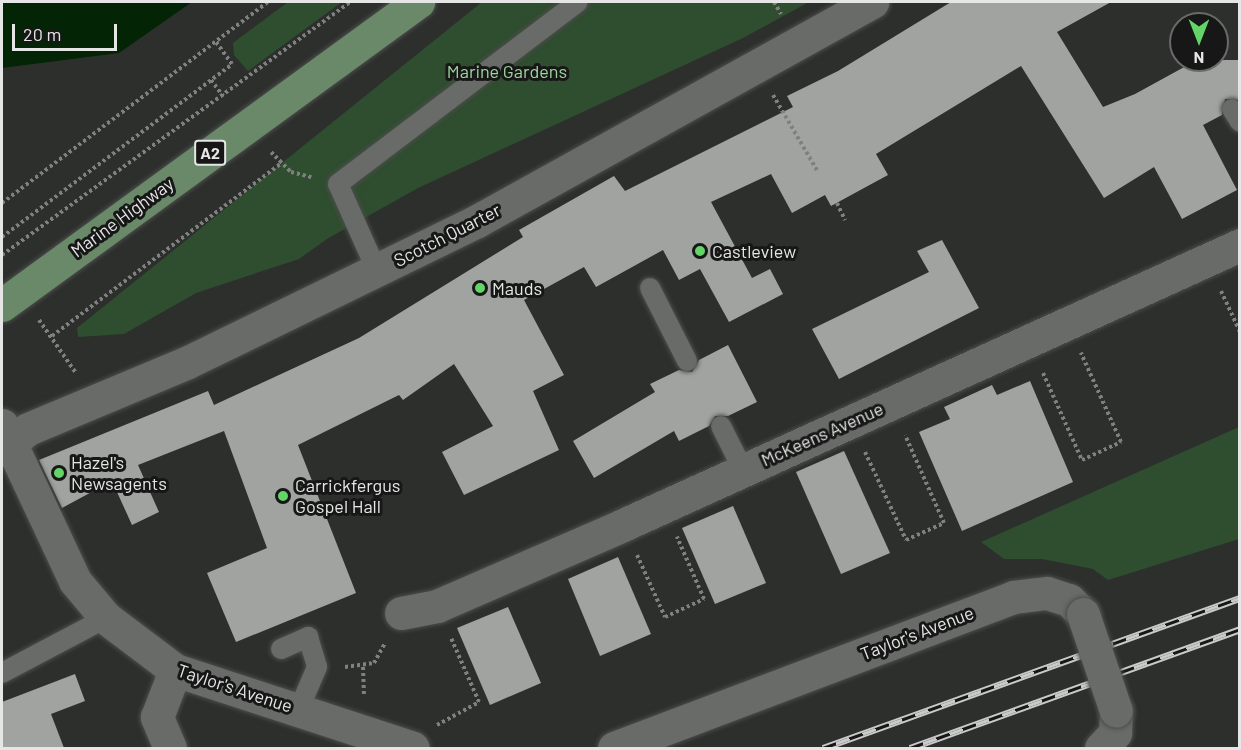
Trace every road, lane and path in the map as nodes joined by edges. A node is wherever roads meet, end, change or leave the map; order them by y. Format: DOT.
graph roads {
  1 [pos="268,2"];
  2 [pos="350,2"];
  3 [pos="418,2"];
  4 [pos="578,2"];
  5 [pos="872,2"];
  6 [pos="215,41"];
  7 [pos="756,67"];
  8 [pos="211,80"];
  9 [pos="223,97"];
  10 [pos="270,151"];
  11 [pos="280,164"];
  12 [pos="818,172"];
  13 [pos="338,184"];
  14 [pos="2,203"];
  15 [pos="837,203"];
  16 [pos="845,220"];
  17 [pos="2,237"];
  18 [pos="1239,245"];
  19 [pos="2,254"];
  20 [pos="1207,260"];
  21 [pos="376,271"];
  22 [pos="650,288"];
  23 [pos="10,299"];
  24 [pos="1068,324"];
  25 [pos="1239,332"];
  26 [pos="52,336"];
  27 [pos="1029,342"];
  28 [pos="687,361"];
  29 [pos="93,400"];
  30 [pos="891,403"];
  31 [pos="851,421"];
  32 [pos="721,426"];
  33 [pos="4,439"];
  34 [pos="743,470"];
  35 [pos="663,506"];
  36 [pos="622,525"];
  37 [pos="437,606"];
  38 [pos="401,613"];
  39 [pos="106,618"];
  40 [pos="281,649"];
  41 [pos="317,667"];
  42 [pos="175,670"];
  43 [pos="2,673"];
  44 [pos="299,709"];
  45 [pos="424,740"];
  46 [pos="170,748"];
  47 [pos="614,748"];
  48 [pos="1101,748"];
  1 -- 6 [label="path"];
  2 -- 9 [label="path"];
  3 -- 23 [label="main road, Marine Highway / A2"];
  4 -- 13 [label="lane"];
  5 -- 7 [label="street, Scotch Quarter"];
  6 -- 8 [label="path"];
  6 -- 14 [label="path"];
  7 -- 12 [label="path"];
  7 -- 21 [label="street, Scotch Quarter"];
  8 -- 9 [label="path"];
  8 -- 17 [label="path"];
  9 -- 19 [label="path"];
  10 -- 11 [label="path"];
  11 -- 13 [label="path"];
  11 -- 26 [label="path"];
  13 -- 21 [label="lane"];
  15 -- 16 [label="path"];
  18 -- 20 [label="street, McKeens Avenue"];
  20 -- 24 [label="street, McKeens Avenue"];
  20 -- 25 [label="path"];
  21 -- 29 [label="street, Scotch Quarter"];
  22 -- 28 [label="lane"];
  23 -- 26 [label="path"];
  24 -- 27 [label="street, McKeens Avenue"];
  24 -- 27 [label="path"];
  26 -- 29 [label="path"];
  27 -- 30 [label="street, McKeens Avenue"];
  29 -- 33 [label="street, Scotch Quarter"];
  30 -- 31 [label="street, McKeens Avenue"];
  30 -- 31 [label="path"];
  31 -- 34 [label="street, McKeens Avenue"];
  32 -- 34 [label="lane"];
  33 -- 39 [label="street, Taylor's Avenue"];
  34 -- 35 [label="street, McKeens Avenue"];
  35 -- 36 [label="street, McKeens Avenue"];
  35 -- 36 [label="path"];
  36 -- 37 [label="street, McKeens Avenue"];
  37 -- 38 [label="street, McKeens Avenue"];
  37 -- 45 [label="path"];
  38 -- 41 [label="path"];
  39 -- 42 [label="street, Taylor's Avenue"];
  39 -- 43 [label="lane"];
  40 -- 41 [label="lane"];
  41 -- 44 [label="lane"];
  42 -- 44 [label="street, Taylor's Avenue"];
  42 -- 46 [label="street"];
  44 -- 45 [label="street, Taylor's Avenue"];
  47 -- 48 [label="street, Taylor's Avenue, bridge"];
}
